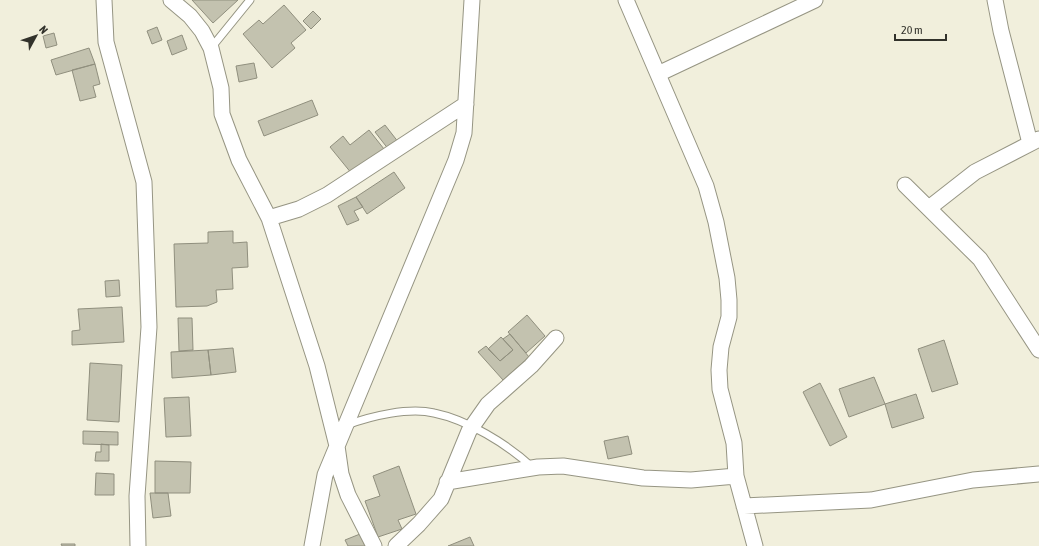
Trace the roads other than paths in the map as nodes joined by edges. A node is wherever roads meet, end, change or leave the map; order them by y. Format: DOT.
graph roads {
  1 [pos="104,0"];
  2 [pos="171,0"];
  3 [pos="250,0"];
  4 [pos="472,0"];
  5 [pos="626,0"];
  6 [pos="815,0"];
  7 [pos="995,0"];
  8 [pos="211,48"];
  9 [pos="658,74"];
  10 [pos="466,104"];
  11 [pos="1035,141"];
  12 [pos="905,185"];
  13 [pos="929,208"];
  14 [pos="269,218"];
  15 [pos="556,338"];
  16 [pos="1039,350"];
  17 [pos="345,425"];
  18 [pos="472,428"];
  19 [pos="336,446"];
  20 [pos="533,467"];
  21 [pos="1039,474"];
  22 [pos="736,476"];
  23 [pos="447,482"];
  24 [pos="744,506"];
  25 [pos="138,546"];
  26 [pos="312,546"];
  27 [pos="374,546"];
  28 [pos="396,546"];
  29 [pos="755,546"];
  1 -- 25 [label="street"];
  2 -- 8 [label="street"];
  3 -- 8 [label="lane"];
  4 -- 10 [label="street"];
  5 -- 9 [label="street"];
  6 -- 9 [label="street"];
  7 -- 11 [label="street"];
  8 -- 14 [label="street"];
  9 -- 22 [label="street"];
  10 -- 14 [label="street"];
  10 -- 17 [label="street"];
  11 -- 13 [label="street"];
  12 -- 13 [label="street"];
  13 -- 16 [label="street"];
  14 -- 19 [label="street"];
  15 -- 18 [label="street"];
  17 -- 18 [label="lane"];
  17 -- 19 [label="street"];
  18 -- 20 [label="lane"];
  18 -- 23 [label="street"];
  19 -- 26 [label="street"];
  19 -- 27 [label="street"];
  20 -- 22 [label="street"];
  20 -- 23 [label="street"];
  21 -- 24 [label="street"];
  22 -- 24 [label="street"];
  23 -- 28 [label="street"];
  24 -- 29 [label="street"];
}
